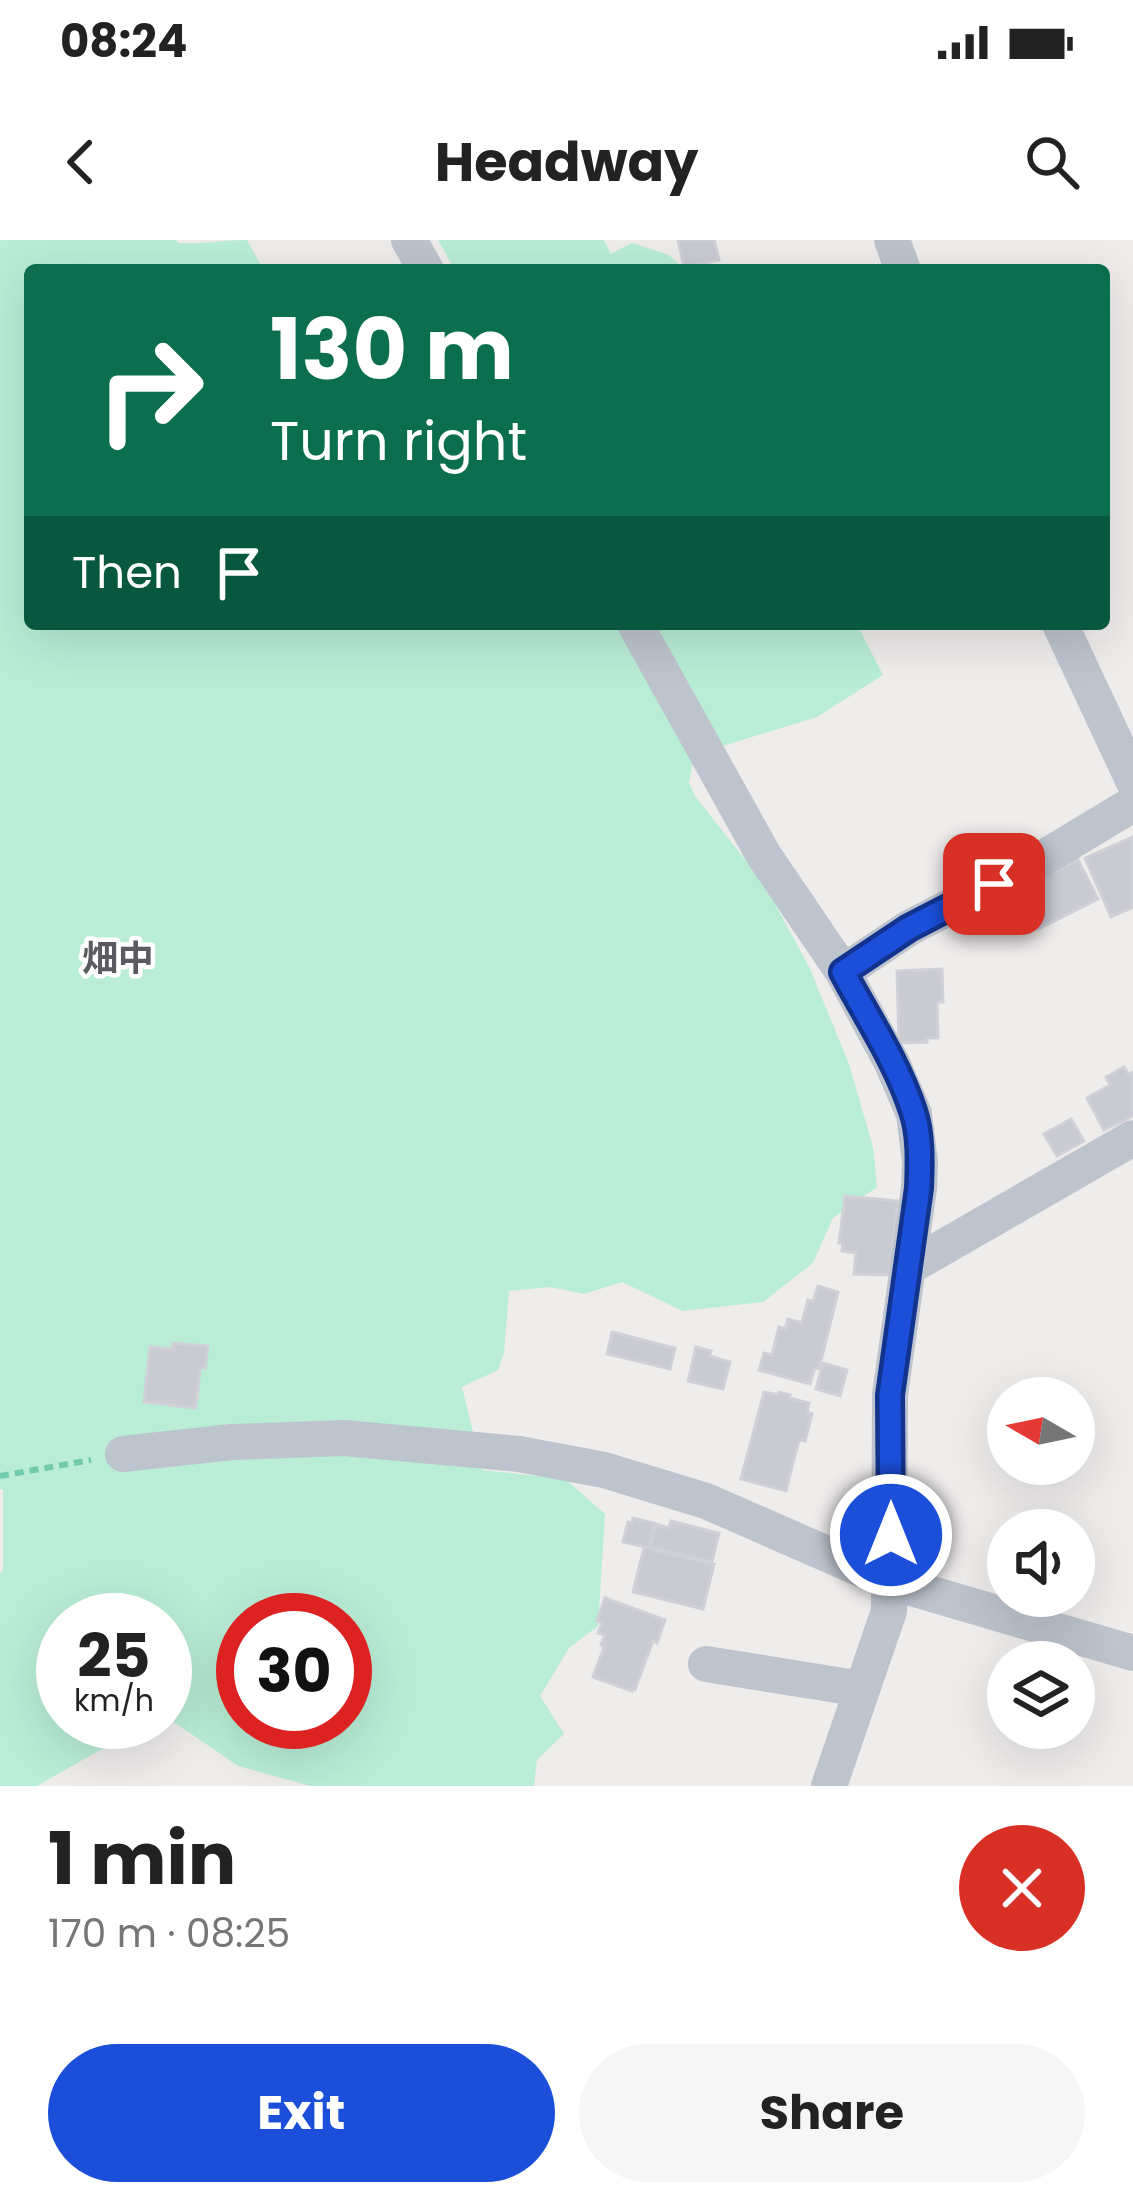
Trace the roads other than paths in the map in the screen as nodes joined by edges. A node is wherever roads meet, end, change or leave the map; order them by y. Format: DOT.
graph roads {
  1 [pos="638,630"];
  2 [pos="1063,630"];
  3 [pos="1133,780"];
  4 [pos="1133,804"];
  5 [pos="843,972"];
  6 [pos="1133,1138"];
  7 [pos="909,1267"];
  8 [pos="123,1454"];
  9 [pos="891,1582"];
  10 [pos="1133,1653"];
  11 [pos="706,1664"];
  12 [pos="862,1689"];
  13 [pos="829,1786"];
  1 -- 5 [label="street"];
  2 -- 3 [label="street"];
  4 -- 5 [label="street"];
  5 -- 7 [label="street"];
  6 -- 7 [label="street"];
  7 -- 9 [label="street"];
  8 -- 9 [label="street"];
  9 -- 10 [label="street"];
  9 -- 12 [label="street"];
  11 -- 12 [label="street"];
  12 -- 13 [label="street"];
}
